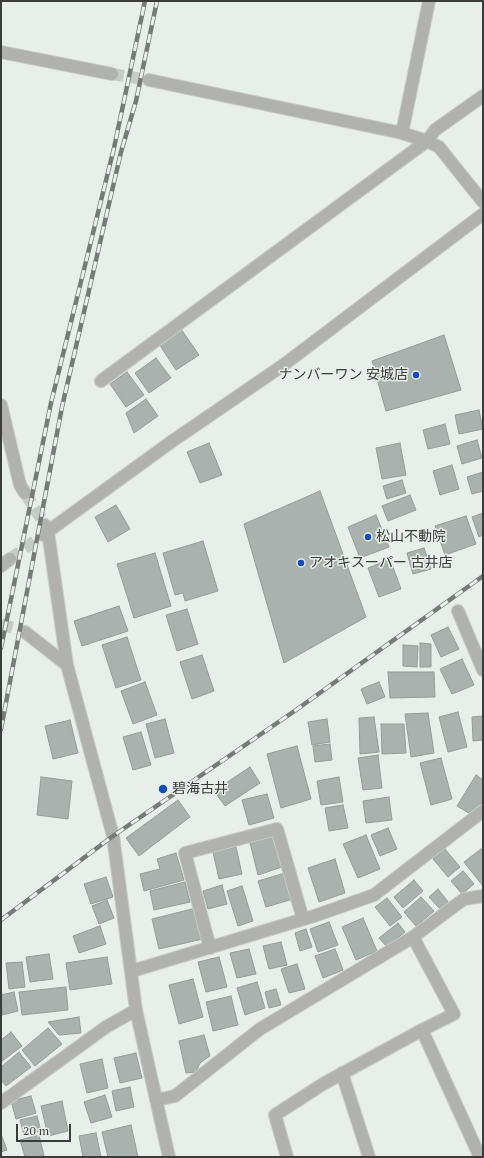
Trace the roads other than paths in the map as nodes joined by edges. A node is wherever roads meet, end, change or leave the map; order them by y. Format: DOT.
graph roads {
  1 [pos="429,1"];
  2 [pos="1,52"];
  3 [pos="112,74"];
  4 [pos="149,80"];
  5 [pos="483,96"];
  6 [pos="402,133"];
  7 [pos="427,140"];
  8 [pos="483,202"];
  9 [pos="483,214"];
  10 [pos="100,381"];
  11 [pos="1,405"];
  12 [pos="4,432"];
  13 [pos="25,493"];
  14 [pos="458,611"];
  15 [pos="25,632"];
  16 [pos="67,665"];
  17 [pos="483,670"];
  18 [pos="483,812"];
  19 [pos="483,896"];
  20 [pos="303,919"];
  21 [pos="413,937"];
  22 [pos="210,948"];
  23 [pos="132,971"];
  24 [pos="136,1010"];
  25 [pos="422,1030"];
  26 [pos="342,1073"];
  27 [pos="156,1100"];
  28 [pos="1,1103"];
  29 [pos="169,1157"];
  30 [pos="287,1157"];
  31 [pos="369,1157"];
  32 [pos="480,1157"];
  1 -- 6 [label="street"];
  2 -- 3 [label="street"];
  4 -- 6 [label="street"];
  5 -- 7 [label="street"];
  6 -- 7 [label="street"];
  7 -- 8 [label="street"];
  7 -- 10 [label="street"];
  9 -- 16 [label="street"];
  11 -- 12 [label="street"];
  12 -- 13 [label="street"];
  14 -- 17 [label="street"];
  15 -- 16 [label="street"];
  16 -- 23 [label="street"];
  18 -- 20 [label="street"];
  19 -- 21 [label="street"];
  20 -- 22 [label="street"];
  20 -- 22 [label="street"];
  21 -- 25 [label="street"];
  21 -- 27 [label="street"];
  22 -- 23 [label="street"];
  23 -- 24 [label="street"];
  24 -- 27 [label="street"];
  24 -- 28 [label="street"];
  25 -- 26 [label="street"];
  25 -- 32 [label="street"];
  26 -- 30 [label="street"];
  26 -- 31 [label="street"];
  27 -- 29 [label="street"];
}
